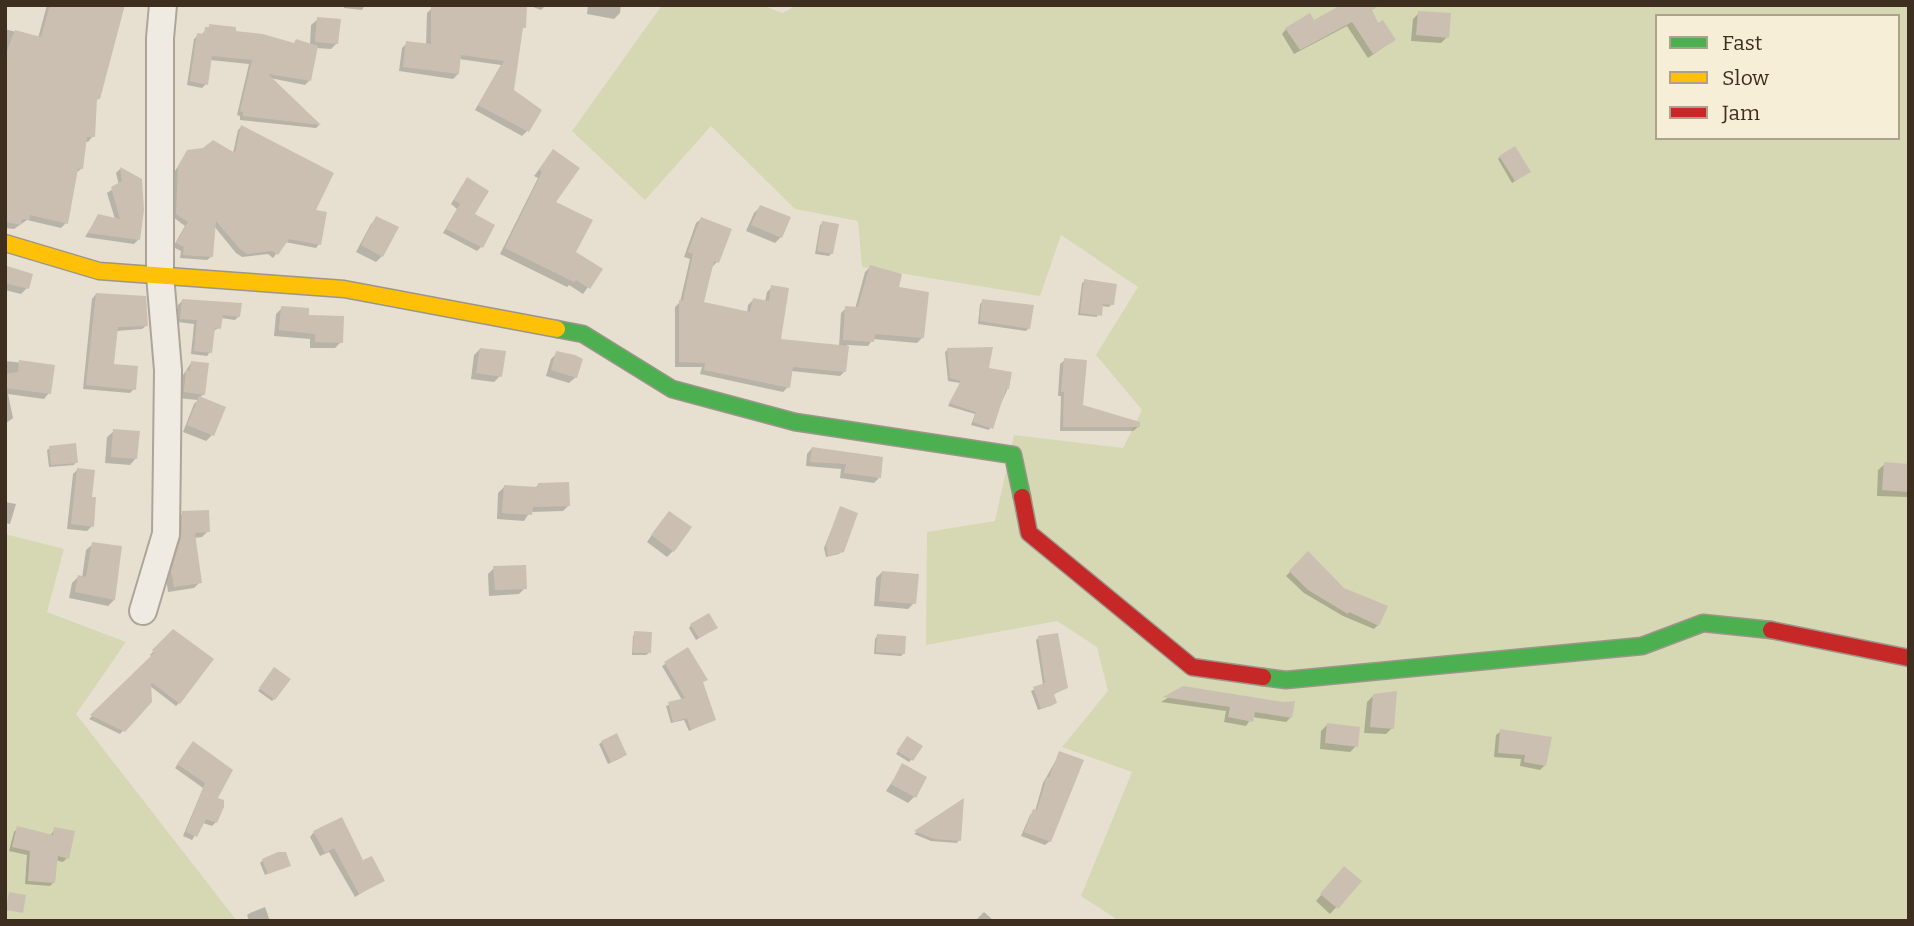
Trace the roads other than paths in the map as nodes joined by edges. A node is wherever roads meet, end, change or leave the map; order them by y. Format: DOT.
graph roads {
  1 [pos="163,5"];
  2 [pos="5,243"];
  3 [pos="160,275"];
  4 [pos="143,611"];
  5 [pos="1909,659"];
  1 -- 3 [label="street"];
  2 -- 3 [label="street"];
  3 -- 4 [label="street"];
  3 -- 5 [label="street"];
}
